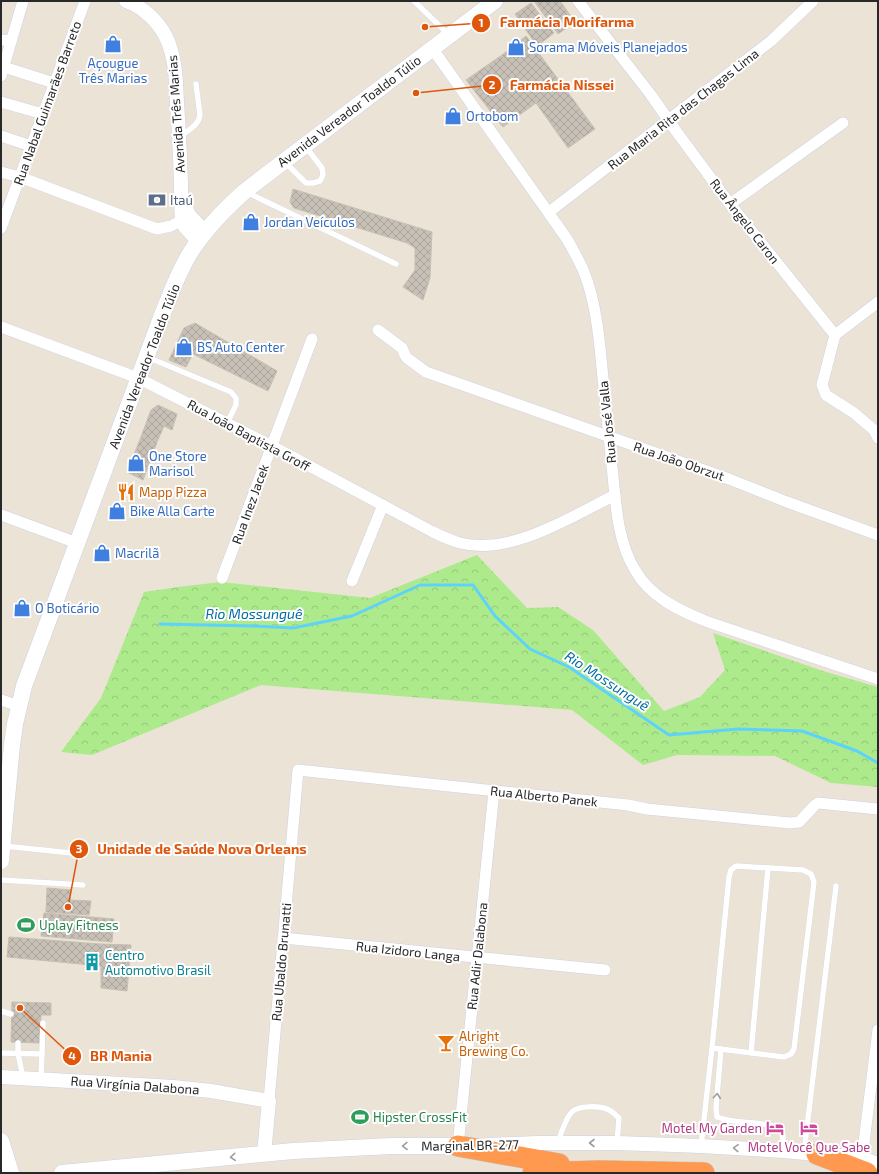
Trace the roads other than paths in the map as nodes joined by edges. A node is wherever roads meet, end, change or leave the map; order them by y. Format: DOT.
graph roads {
  1 [pos="23,1"];
  2 [pos="84,1"];
  3 [pos="126,1"];
  4 [pos="414,1"];
  5 [pos="495,1"];
  6 [pos="578,1"];
  7 [pos="813,1"];
  8 [pos="450,35"];
  9 [pos="6,40"];
  10 [pos="432,48"];
  11 [pos="10,69"];
  12 [pos="1,76"];
  13 [pos="54,83"];
  14 [pos="196,84"];
  15 [pos="1,102"];
  16 [pos="43,114"];
  17 [pos="669,121"];
  18 [pos="843,123"];
  19 [pos="1,136"];
  20 [pos="179,137"];
  21 [pos="31,146"];
  22 [pos="304,146"];
  23 [pos="284,161"];
  24 [pos="1,172"];
  25 [pos="20,178"];
  26 [pos="245,191"];
  27 [pos="181,198"];
  28 [pos="730,204"];
  29 [pos="549,212"];
  30 [pos="182,220"];
  31 [pos="2,224"];
  32 [pos="201,237"];
  33 [pos="396,264"];
  34 [pos="878,302"];
  35 [pos="1,327"];
  36 [pos="378,330"];
  37 [pos="836,335"];
  38 [pos="312,339"];
  39 [pos="146,357"];
  40 [pos="138,378"];
  41 [pos="226,423"];
  42 [pos="609,436"];
  43 [pos="878,438"];
  44 [pos="272,446"];
  45 [pos="615,495"];
  46 [pos="383,505"];
  47 [pos="1,515"];
  48 [pos="878,535"];
  49 [pos="77,543"];
  50 [pos="222,578"];
  51 [pos="352,581"];
  52 [pos="878,678"];
  53 [pos="1,700"];
  54 [pos="19,706"];
  55 [pos="298,770"];
  56 [pos="494,791"];
  57 [pos="878,809"];
  58 [pos="2,853"];
  59 [pos="81,854"];
  60 [pos="768,868"];
  61 [pos="1,880"];
  62 [pos="83,885"];
  63 [pos="836,886"];
  64 [pos="283,938"];
  65 [pos="477,957"];
  66 [pos="605,970"];
  67 [pos="1,1011"];
  68 [pos="12,1014"];
  69 [pos="43,1023"];
  70 [pos="878,1030"];
  71 [pos="18,1043"];
  72 [pos="712,1048"];
  73 [pos="721,1049"];
  74 [pos="1,1053"];
  75 [pos="18,1053"];
  76 [pos="751,1053"];
  77 [pos="42,1054"];
  78 [pos="1,1077"];
  79 [pos="23,1078"];
  80 [pos="41,1079"];
  81 [pos="269,1101"];
  82 [pos="1,1141"];
  83 [pos="558,1143"];
  84 [pos="617,1143"];
  85 [pos="458,1146"];
  86 [pos="701,1146"];
  87 [pos="783,1151"];
  88 [pos="810,1153"];
  89 [pos="264,1154"];
  90 [pos="878,1164"];
  91 [pos="865,1166"];
  92 [pos="598,1171"];
  93 [pos="11,1173"];
  94 [pos="62,1173"];
  95 [pos="533,1173"];
  96 [pos="704,1173"];
  1 -- 9 [label="street"];
  2 -- 13 [label="street, Rua Nabal Guimarães Barreto"];
  3 -- 20 [label="street, Avenida Três Marias"];
  4 -- 8 [label="lane"];
  5 -- 8 [label="main road, Avenida Vereador Toaldo Túlio"];
  6 -- 17 [label="street, Rua Ângelo Caron"];
  7 -- 17 [label="street, Rua Maria Rita das Chagas Lima"];
  8 -- 10 [label="main road, Avenida Vereador Toaldo Túlio"];
  9 -- 12 [label="street"];
  10 -- 22 [label="main road, Avenida Vereador Toaldo Túlio"];
  10 -- 29 [label="street, Rua José Valla"];
  11 -- 13 [label="street"];
  13 -- 16 [label="street, Rua Nabal Guimarães Barreto"];
  14 -- 20 [label="lane"];
  15 -- 16 [label="street"];
  16 -- 21 [label="street, Rua Nabal Guimarães Barreto"];
  17 -- 28 [label="street, Rua Ângelo Caron"];
  17 -- 29 [label="street, Rua Maria Rita das Chagas Lima"];
  18 -- 28 [label="street"];
  19 -- 21 [label="street"];
  20 -- 27 [label="street, Avenida Três Marias"];
  21 -- 25 [label="street, Rua Nabal Guimarães Barreto"];
  22 -- 23 [label="main road, Avenida Vereador Toaldo Túlio"];
  22 -- 23 [label="lane"];
  23 -- 26 [label="main road, Avenida Vereador Toaldo Túlio"];
  24 -- 25 [label="street"];
  25 -- 30 [label="street"];
  25 -- 31 [label="street, Rua Nabal Guimarães Barreto"];
  26 -- 32 [label="main road, Avenida Vereador Toaldo Túlio"];
  26 -- 33 [label="lane"];
  27 -- 30 [label="street, Avenida Três Marias"];
  27 -- 32 [label="street, Avenida Três Marias"];
  28 -- 37 [label="street, Rua Ângelo Caron"];
  29 -- 42 [label="street, Rua José Valla"];
  30 -- 32 [label="street"];
  32 -- 39 [label="main road, Avenida Vereador Toaldo Túlio"];
  34 -- 37 [label="street"];
  35 -- 40 [label="street, Rua João Baptista Groff"];
  36 -- 42 [label="street, Rua João Obrzut"];
  37 -- 43 [label="street"];
  38 -- 44 [label="street, Rua Inez Jacek"];
  39 -- 40 [label="main road, Avenida Vereador Toaldo Túlio"];
  39 -- 41 [label="lane"];
  40 -- 41 [label="street, Rua João Baptista Groff"];
  40 -- 49 [label="main road, Avenida Vereador Toaldo Túlio"];
  41 -- 44 [label="street, Rua João Baptista Groff"];
  42 -- 45 [label="street, Rua José Valla"];
  42 -- 48 [label="street, Rua João Obrzut"];
  44 -- 46 [label="street, Rua João Baptista Groff"];
  44 -- 50 [label="street, Rua Inez Jacek"];
  45 -- 46 [label="street, Rua João Baptista Groff"];
  45 -- 52 [label="street, Rua José Valla"];
  46 -- 51 [label="street"];
  47 -- 49 [label="street"];
  49 -- 54 [label="main road, Avenida Vereador Toaldo Túlio"];
  53 -- 54 [label="street"];
  54 -- 58 [label="main road, Avenida Vereador Toaldo Túlio"];
  55 -- 56 [label="street, Rua Alberto Panek"];
  55 -- 64 [label="street, Rua Ubaldo Brunatti"];
  56 -- 57 [label="street, Rua Alberto Panek"];
  56 -- 65 [label="street, Rua Adir Dalabona"];
  58 -- 59 [label="lane"];
  60 -- 72 [label="lane"];
  60 -- 76 [label="lane"];
  60 -- 76 [label="lane"];
  61 -- 62 [label="lane"];
  63 -- 88 [label="lane"];
  64 -- 65 [label="street, Rua Izidoro Langa"];
  64 -- 81 [label="street, Rua Ubaldo Brunatti"];
  65 -- 66 [label="street, Rua Izidoro Langa"];
  65 -- 85 [label="street, Rua Adir Dalabona"];
  67 -- 68 [label="lane"];
  69 -- 77 [label="lane"];
  70 -- 91 [label="street"];
  71 -- 75 [label="lane"];
  72 -- 73 [label="lane"];
  72 -- 86 [label="lane"];
  73 -- 76 [label="lane"];
  87 -- 73 [label="lane, one-way"];
  74 -- 75 [label="lane"];
  75 -- 77 [label="lane"];
  75 -- 79 [label="lane"];
  77 -- 80 [label="lane"];
  78 -- 79 [label="street, Rua Virgínia Dalabona"];
  79 -- 80 [label="street, Rua Virgínia Dalabona"];
  80 -- 81 [label="street, Rua Virgínia Dalabona"];
  81 -- 89 [label="street, Rua Ubaldo Brunatti"];
  82 -- 93 [label="main road"];
  84 -- 83 [label="street, Marginal BR-277, one-way"];
  83 -- 84 [label="lane"];
  83 -- 85 [label="street, Marginal BR-277"];
  84 -- 86 [label="street, Marginal BR-277"];
  85 -- 89 [label="main road, Marginal BR-277, one-way"];
  85 -- 92 [label="highway"];
  87 -- 86 [label="street, Marginal BR-277, one-way"];
  87 -- 88 [label="street, Marginal BR-277"];
  88 -- 91 [label="highway"];
  89 -- 94 [label="main road, Marginal BR-277, one-way"];
  90 -- 91 [label="street"];
  92 -- 95 [label="highway"];
  92 -- 96 [label="highway"];
}
